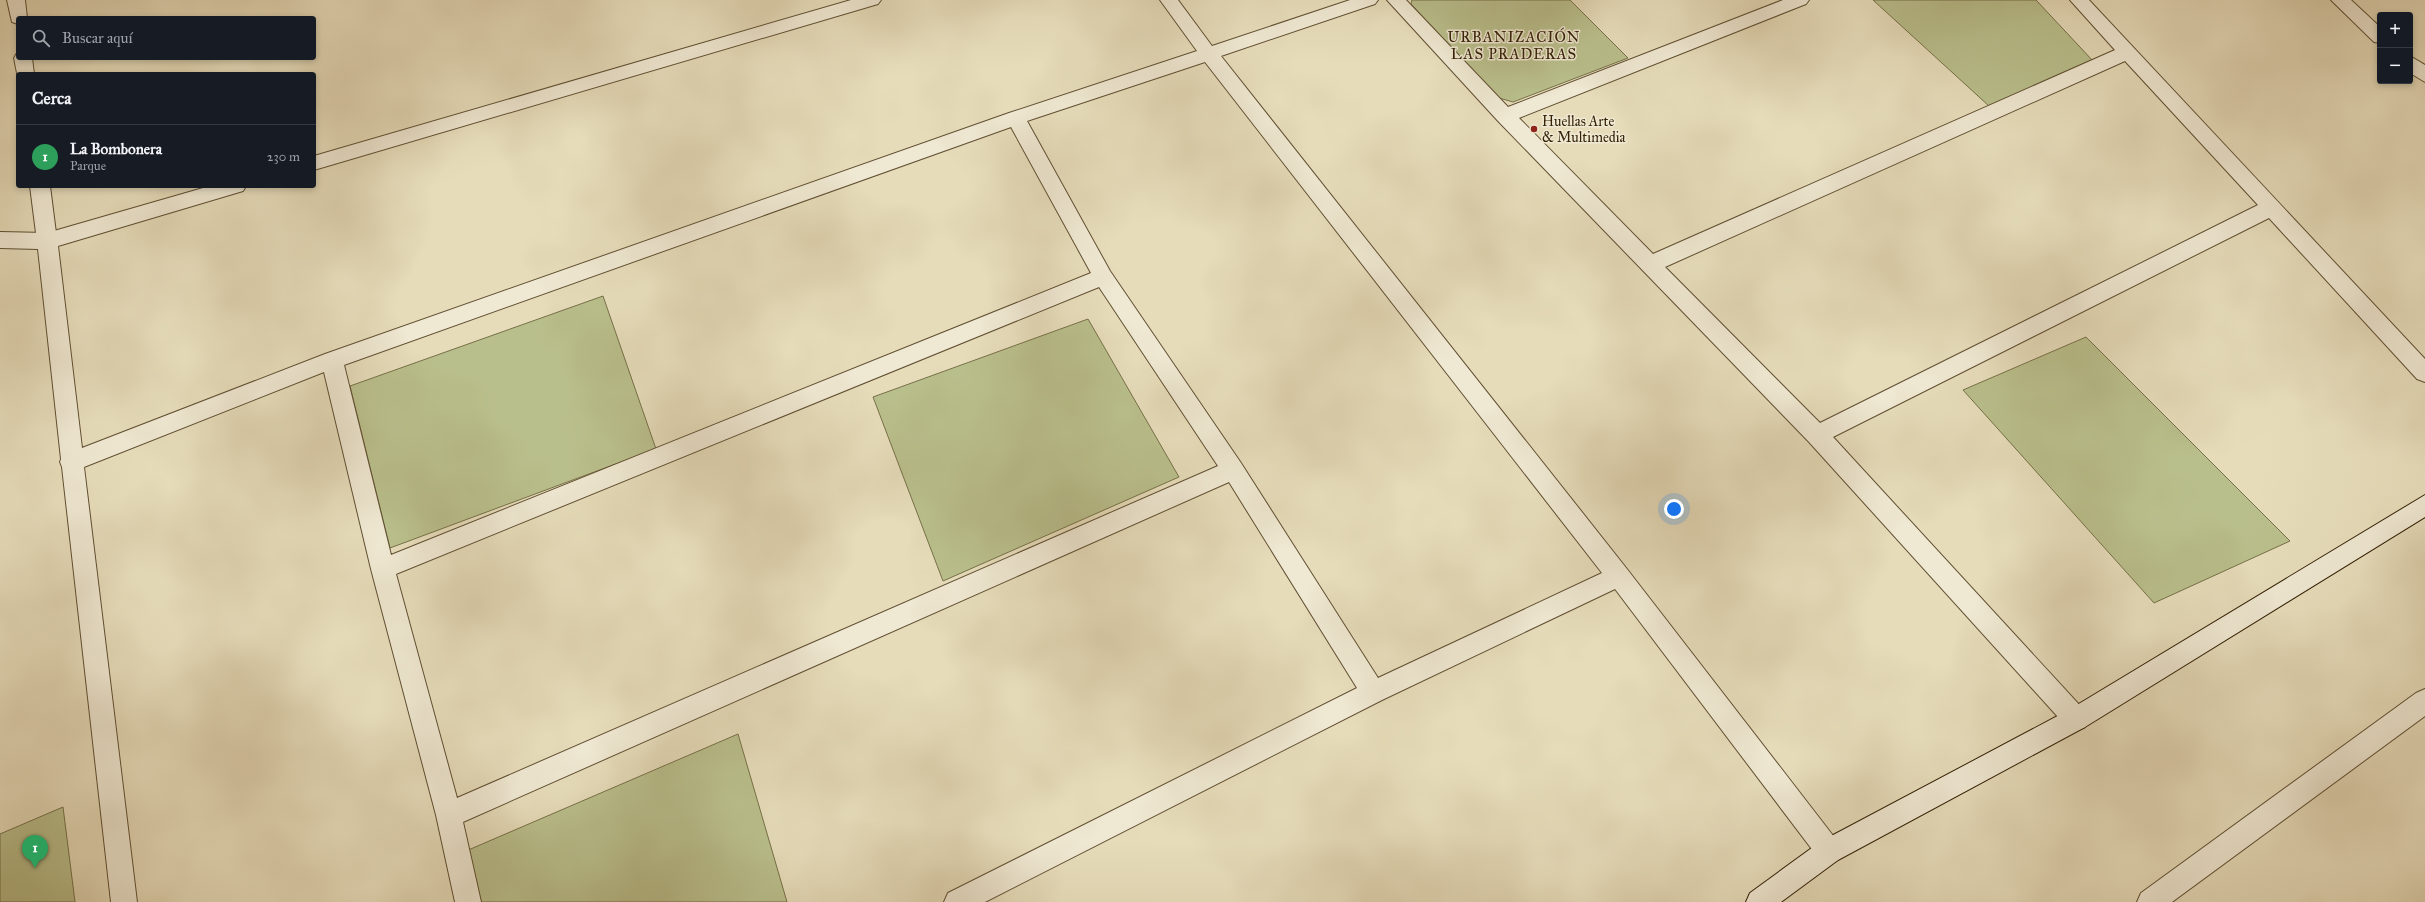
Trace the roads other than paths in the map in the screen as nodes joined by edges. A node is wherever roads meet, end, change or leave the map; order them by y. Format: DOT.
graph roads {
  1 [pos="16,0"];
  2 [pos="872,0"];
  3 [pos="1169,0"];
  4 [pos="1369,0"];
  5 [pos="1396,0"];
  6 [pos="1800,0"];
  7 [pos="2079,0"];
  8 [pos="2340,0"];
  9 [pos="18,16"];
  10 [pos="2377,34"];
  11 [pos="1208,53"];
  12 [pos="2126,53"];
  13 [pos="23,60"];
  14 [pos="2413,65"];
  15 [pos="25,72"];
  16 [pos="2425,75"];
  17 [pos="1505,116"];
  18 [pos="1016,118"];
  19 [pos="316,162"];
  20 [pos="40,188"];
  21 [pos="229,188"];
  22 [pos="2270,208"];
  23 [pos="0,240"];
  24 [pos="47,242"];
  25 [pos="1651,264"];
  26 [pos="1103,277"];
  27 [pos="332,360"];
  28 [pos="2425,373"];
  29 [pos="1817,434"];
  30 [pos="71,462"];
  31 [pos="1233,470"];
  32 [pos="2425,504"];
  33 [pos="383,569"];
  34 [pos="1619,576"];
  35 [pos="1373,692"];
  36 [pos="2425,701"];
  37 [pos="2076,719"];
  38 [pos="449,815"];
  39 [pos="1829,851"];
  40 [pos="124,902"];
  41 [pos="468,902"];
  42 [pos="958,902"];
  43 [pos="1759,902"];
  44 [pos="2150,902"];
  1 -- 9 [label="street"];
  2 -- 19 [label="street"];
  3 -- 11 [label="street"];
  4 -- 11 [label="street"];
  5 -- 17 [label="street"];
  6 -- 17 [label="street"];
  7 -- 12 [label="street"];
  8 -- 10 [label="street"];
  11 -- 18 [label="street"];
  11 -- 34 [label="street"];
  12 -- 22 [label="street"];
  12 -- 25 [label="street"];
  13 -- 15 [label="street"];
  14 -- 16 [label="street"];
  17 -- 25 [label="street"];
  18 -- 26 [label="street"];
  18 -- 27 [label="street"];
  20 -- 24 [label="street"];
  21 -- 24 [label="street"];
  22 -- 28 [label="street"];
  22 -- 29 [label="street"];
  23 -- 24 [label="street"];
  24 -- 30 [label="street"];
  25 -- 29 [label="street"];
  26 -- 31 [label="street"];
  26 -- 33 [label="street"];
  27 -- 30 [label="street"];
  27 -- 33 [label="street"];
  29 -- 37 [label="street"];
  30 -- 40 [label="street"];
  31 -- 35 [label="street"];
  31 -- 38 [label="street"];
  32 -- 37 [label="street"];
  33 -- 38 [label="street"];
  34 -- 35 [label="street"];
  34 -- 39 [label="street"];
  35 -- 42 [label="street"];
  36 -- 44 [label="street"];
  37 -- 39 [label="street"];
  38 -- 41 [label="street"];
  39 -- 43 [label="street"];
}
